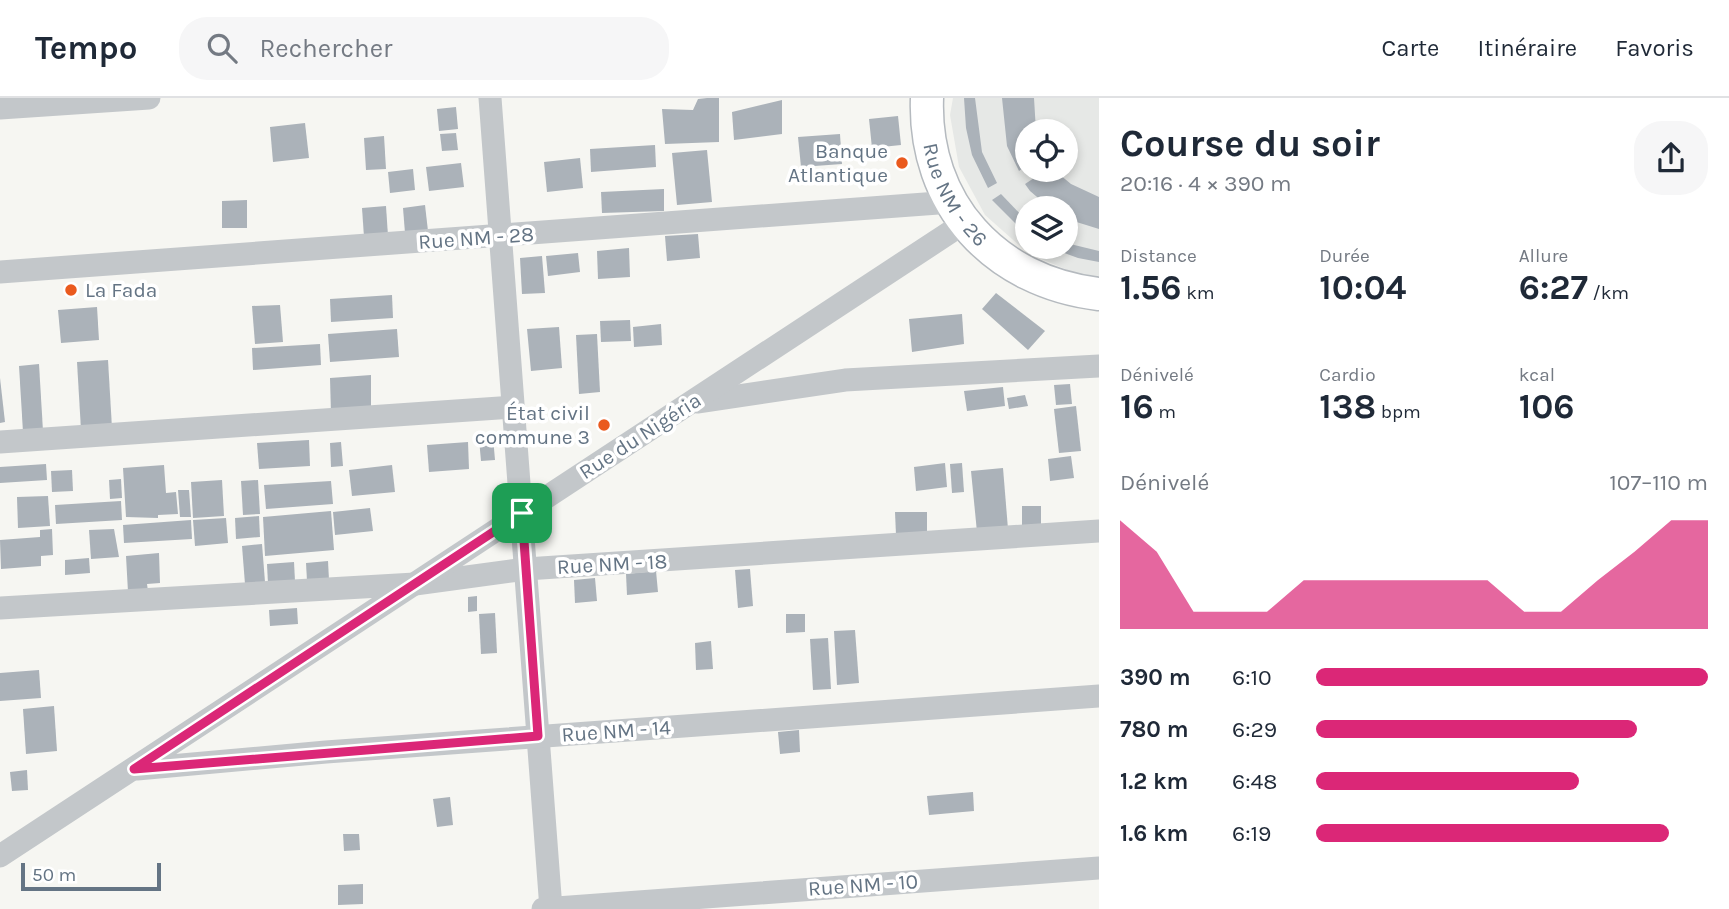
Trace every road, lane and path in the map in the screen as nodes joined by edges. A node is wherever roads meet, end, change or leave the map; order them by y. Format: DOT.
graph roads {
  1 [pos="149,98"];
  2 [pos="490,98"];
  3 [pos="928,98"];
  4 [pos="0,108"];
  5 [pos="958,213"];
  6 [pos="501,237"];
  7 [pos="0,272"];
  8 [pos="1099,294"];
  9 [pos="1099,366"];
  10 [pos="691,403"];
  11 [pos="513,407"];
  12 [pos="0,442"];
  13 [pos="522,513"];
  14 [pos="1099,531"];
  15 [pos="526,569"];
  16 [pos="415,584"];
  17 [pos="0,608"];
  18 [pos="1099,696"];
  19 [pos="538,736"];
  20 [pos="134,769"];
  21 [pos="0,856"];
  22 [pos="1099,868"];
  23 [pos="543,909"];
  24 [pos="551,909"];
  1 -- 4 [label="street"];
  2 -- 6 [label="street"];
  3 -- 5 [label="street, Rue NM - 26"];
  5 -- 6 [label="street, Rue NM - 28"];
  5 -- 8 [label="street, Rue NM - 26"];
  5 -- 10 [label="street, Rue du Nigéria"];
  6 -- 7 [label="street, Rue NM - 28"];
  6 -- 11 [label="street"];
  9 -- 10 [label="street"];
  10 -- 13 [label="street, Rue du Nigéria"];
  11 -- 12 [label="street"];
  11 -- 13 [label="street"];
  13 -- 15 [label="street"];
  13 -- 16 [label="street, Rue du Nigéria"];
  14 -- 15 [label="street, Rue NM - 18"];
  15 -- 16 [label="street, Rue NM - 18"];
  15 -- 19 [label="street"];
  16 -- 17 [label="street, Rue NM - 18"];
  16 -- 20 [label="street, Rue du Nigéria"];
  18 -- 19 [label="street, Rue NM - 14"];
  19 -- 20 [label="street, Rue NM - 14"];
  19 -- 24 [label="street"];
  20 -- 21 [label="street, Rue du Nigéria"];
  22 -- 24 [label="street, Rue NM - 10"];
  23 -- 24 [label="street, Rue NM - 10"];
}
